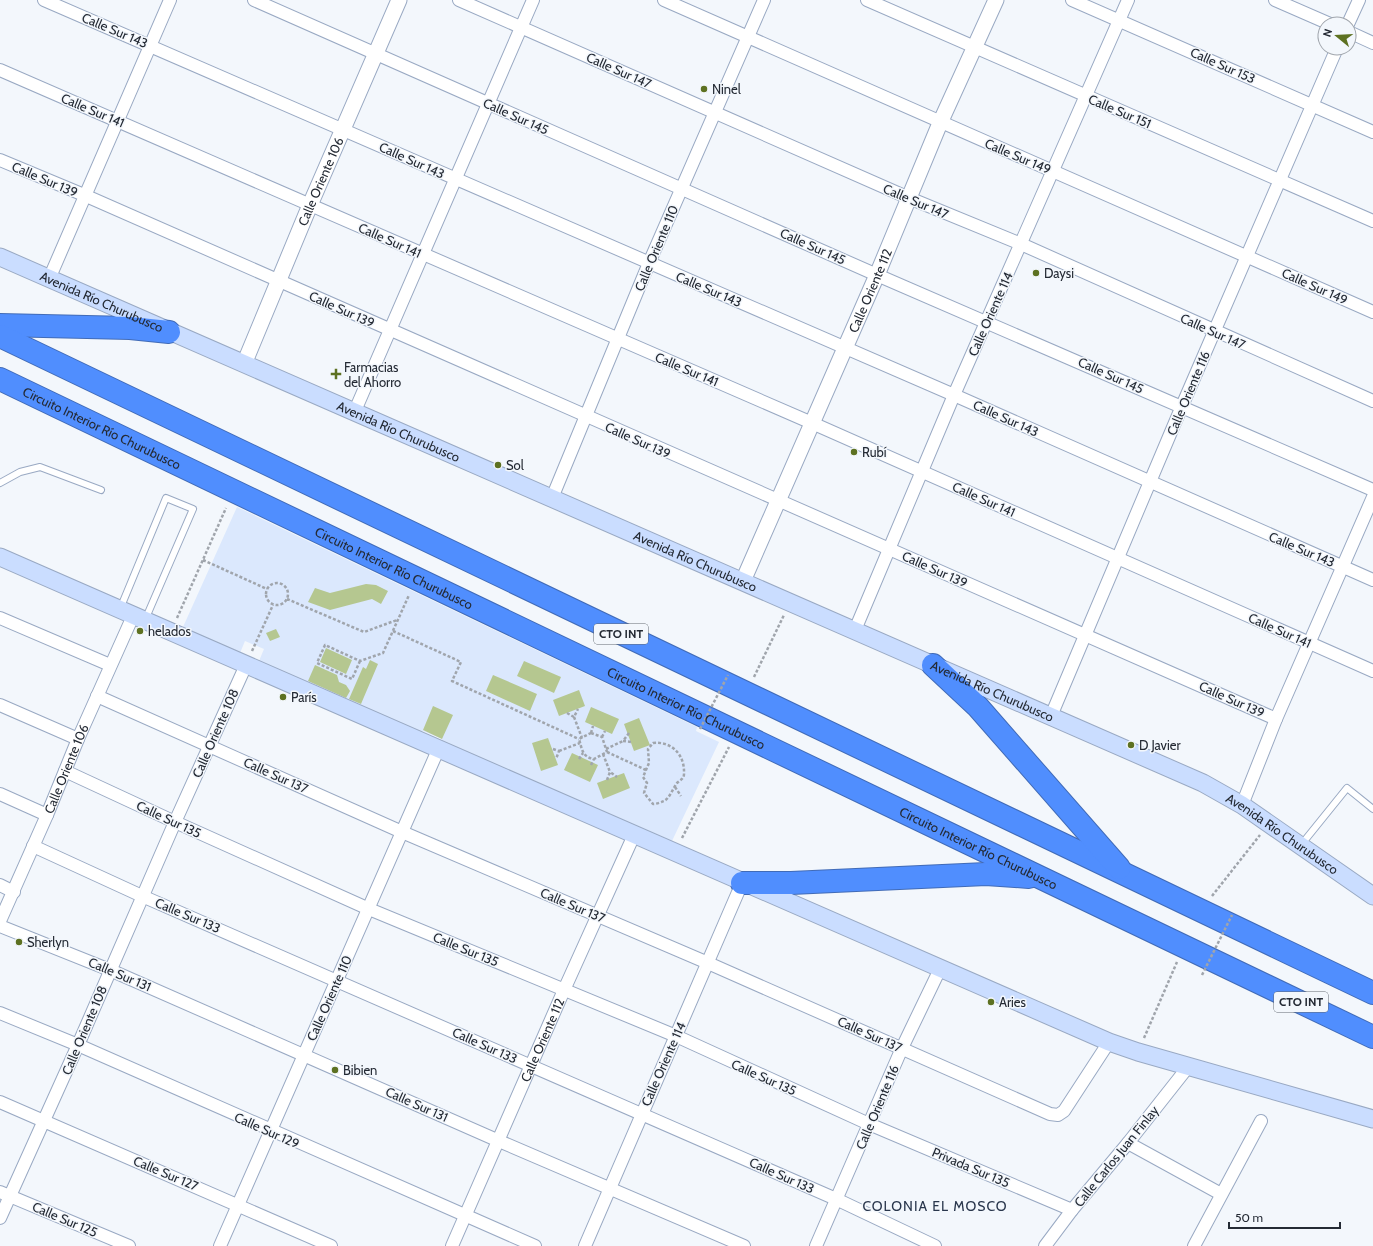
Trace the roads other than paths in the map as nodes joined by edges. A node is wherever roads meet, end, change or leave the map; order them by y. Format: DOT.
graph roads {
  1 [pos="44,0"];
  2 [pos="170,0"];
  3 [pos="254,0"];
  4 [pos="399,0"];
  5 [pos="459,0"];
  6 [pos="533,0"];
  7 [pos="664,0"];
  8 [pos="764,0"];
  9 [pos="867,0"];
  10 [pos="996,0"];
  11 [pos="1072,0"];
  12 [pos="1128,0"];
  13 [pos="1275,0"];
  14 [pos="1359,0"];
  15 [pos="1352,16"];
  16 [pos="1317,18"];
  17 [pos="1120,19"];
  18 [pos="521,26"];
  19 [pos="748,36"];
  20 [pos="1357,36"];
  21 [pos="1373,43"];
  22 [pos="150,46"];
  23 [pos="975,48"];
  24 [pos="376,53"];
  25 [pos="1334,56"];
  26 [pos="0,70"];
  27 [pos="1086,96"];
  28 [pos="488,104"];
  29 [pos="1312,105"];
  30 [pos="714,113"];
  31 [pos="117,120"];
  32 [pos="940,122"];
  33 [pos="343,129"];
  34 [pos="1373,132"];
  35 [pos="0,160"];
  36 [pos="1053,171"];
  37 [pos="454,179"];
  38 [pos="1280,180"];
  39 [pos="682,188"];
  40 [pos="84,195"];
  41 [pos="909,198"];
  42 [pos="310,204"];
  43 [pos="1373,222"];
  44 [pos="1021,244"];
  45 [pos="422,254"];
  46 [pos="1247,256"];
  47 [pos="0,257"];
  48 [pos="649,264"];
  49 [pos="877,274"];
  50 [pos="49,279"];
  51 [pos="278,280"];
  52 [pos="1373,312"];
  53 [pos="987,321"];
  54 [pos="0,325"];
  55 [pos="388,330"];
  56 [pos="169,332"];
  57 [pos="1214,332"];
  58 [pos="0,336"];
  59 [pos="618,338"];
  60 [pos="845,348"];
  61 [pos="244,364"];
  62 [pos="0,378"];
  63 [pos="954,395"];
  64 [pos="1373,401"];
  65 [pos="1182,406"];
  66 [pos="354,413"];
  67 [pos="585,416"];
  68 [pos="812,423"];
  69 [pos="922,472"];
  70 [pos="1150,482"];
  71 [pos="0,483"];
  72 [pos="101,490"];
  73 [pos="1373,490"];
  74 [pos="1373,497"];
  75 [pos="552,498"];
  76 [pos="778,501"];
  77 [pos="888,548"];
  78 [pos="0,557"];
  79 [pos="1117,558"];
  80 [pos="1343,566"];
  81 [pos="1373,580"];
  82 [pos="743,581"];
  83 [pos="132,616"];
  84 [pos="0,618"];
  85 [pos="855,630"];
  86 [pos="1085,634"];
  87 [pos="1309,643"];
  88 [pos="933,664"];
  89 [pos="110,665"];
  90 [pos="246,665"];
  91 [pos="1373,671"];
  92 [pos="97,696"];
  93 [pos="0,705"];
  94 [pos="1051,716"];
  95 [pos="1276,719"];
  96 [pos="78,739"];
  97 [pos="211,746"];
  98 [pos="438,750"];
  99 [pos="65,771"];
  100 [pos="0,794"];
  101 [pos="1242,805"];
  102 [pos="1373,809"];
  103 [pos="47,815"];
  104 [pos="174,822"];
  105 [pos="402,832"];
  106 [pos="634,835"];
  107 [pos="33,846"];
  108 [pos="1300,846"];
  109 [pos="1125,875"];
  110 [pos="1048,880"];
  111 [pos="742,883"];
  112 [pos="0,886"];
  113 [pos="14,892"];
  114 [pos="142,896"];
  115 [pos="1373,896"];
  116 [pos="368,909"];
  117 [pos="597,915"];
  118 [pos="0,921"];
  119 [pos="0,926"];
  120 [pos="708,963"];
  121 [pos="940,969"];
  122 [pos="110,970"];
  123 [pos="337,980"];
  124 [pos="564,990"];
  125 [pos="1373,993"];
  126 [pos="0,1013"];
  127 [pos="676,1036"];
  128 [pos="1373,1037"];
  129 [pos="1109,1042"];
  130 [pos="78,1045"];
  131 [pos="902,1048"];
  132 [pos="304,1054"];
  133 [pos="531,1066"];
  134 [pos="1188,1067"];
  135 [pos="0,1102"];
  136 [pos="642,1113"];
  137 [pos="1373,1119"];
  138 [pos="44,1121"];
  139 [pos="1262,1121"];
  140 [pos="869,1124"];
  141 [pos="271,1131"];
  142 [pos="499,1141"];
  143 [pos="1128,1143"];
  144 [pos="610,1187"];
  145 [pos="5,1194"];
  146 [pos="1221,1194"];
  147 [pos="836,1199"];
  148 [pos="238,1205"];
  149 [pos="1072,1210"];
  150 [pos="466,1216"];
  151 [pos="0,1218"];
  152 [pos="129,1246"];
  153 [pos="220,1246"];
  154 [pos="331,1246"];
  155 [pos="452,1246"];
  156 [pos="535,1246"];
  157 [pos="585,1246"];
  158 [pos="744,1246"];
  159 [pos="816,1246"];
  160 [pos="935,1246"];
  161 [pos="1045,1246"];
  162 [pos="1194,1246"];
  1 -- 22 [label="street, Calle Sur 143"];
  2 -- 22 [label="street"];
  3 -- 24 [label="street, Calle Sur 145"];
  4 -- 24 [label="street, Calle Oriente 106"];
  5 -- 18 [label="street, Calle Sur 147"];
  6 -- 18 [label="street"];
  7 -- 19 [label="street, Calle Sur 149"];
  8 -- 19 [label="street, Calle Oriente 110"];
  9 -- 23 [label="street, Calle Sur 151"];
  10 -- 23 [label="street, Calle Oriente 112"];
  11 -- 17 [label="street, Calle Sur 153"];
  12 -- 17 [label="street, Calle Oriente 114"];
  13 -- 16 [label="street"];
  14 -- 15 [label="street"];
  17 -- 27 [label="street, Calle Oriente 114"];
  17 -- 29 [label="street, Calle Sur 153"];
  18 -- 28 [label="street"];
  18 -- 30 [label="street, Calle Sur 147"];
  19 -- 30 [label="street, Calle Oriente 110"];
  19 -- 32 [label="street, Calle Sur 149"];
  20 -- 21 [label="street"];
  22 -- 31 [label="street"];
  22 -- 33 [label="street, Calle Sur 143"];
  23 -- 27 [label="street, Calle Sur 151"];
  23 -- 32 [label="street, Calle Oriente 112"];
  24 -- 28 [label="street, Calle Sur 145"];
  24 -- 33 [label="street, Calle Oriente 106"];
  25 -- 29 [label="street, Calle Oriente 116"];
  26 -- 31 [label="street, Calle Sur 141"];
  27 -- 36 [label="street, Calle Oriente 114"];
  27 -- 38 [label="street, Calle Sur 151"];
  28 -- 37 [label="street"];
  28 -- 39 [label="street, Calle Sur 145"];
  29 -- 34 [label="street, Calle Sur 153"];
  29 -- 38 [label="street, Calle Oriente 116"];
  30 -- 39 [label="street, Calle Oriente 110"];
  30 -- 41 [label="street, Calle Sur 147"];
  31 -- 40 [label="street"];
  31 -- 42 [label="street, Calle Sur 141"];
  32 -- 36 [label="street, Calle Sur 149"];
  32 -- 41 [label="street, Calle Oriente 112"];
  33 -- 37 [label="street, Calle Sur 143"];
  33 -- 42 [label="street, Calle Oriente 106"];
  35 -- 40 [label="street, Calle Sur 139"];
  36 -- 44 [label="street, Calle Oriente 114"];
  36 -- 46 [label="street, Calle Sur 149"];
  37 -- 45 [label="street"];
  37 -- 48 [label="street, Calle Sur 143"];
  38 -- 43 [label="street, Calle Sur 151"];
  38 -- 46 [label="street, Calle Oriente 116"];
  39 -- 48 [label="street, Calle Oriente 110"];
  39 -- 49 [label="street, Calle Sur 145"];
  40 -- 50 [label="street"];
  40 -- 51 [label="street, Calle Sur 139"];
  41 -- 44 [label="street, Calle Sur 147"];
  41 -- 49 [label="street, Calle Oriente 112"];
  42 -- 45 [label="street, Calle Sur 141"];
  42 -- 51 [label="street, Calle Oriente 106"];
  44 -- 53 [label="street, Calle Oriente 114"];
  44 -- 57 [label="street, Calle Sur 147"];
  45 -- 55 [label="street"];
  45 -- 59 [label="street, Calle Sur 141"];
  46 -- 52 [label="street, Calle Sur 149"];
  46 -- 57 [label="street, Calle Oriente 116"];
  47 -- 50 [label="main road, Avenida Río Churubusco"];
  48 -- 59 [label="street, Calle Oriente 110"];
  48 -- 60 [label="street, Calle Sur 143"];
  49 -- 53 [label="street, Calle Sur 145"];
  49 -- 60 [label="street, Calle Oriente 112"];
  50 -- 56 [label="main road, Avenida Río Churubusco"];
  51 -- 55 [label="street, Calle Sur 139"];
  51 -- 61 [label="street, Calle Oriente 106"];
  53 -- 63 [label="street, Calle Oriente 114"];
  53 -- 65 [label="street, Calle Sur 145"];
  54 -- 56 [label="highway"];
  55 -- 66 [label="street"];
  55 -- 67 [label="street, Calle Sur 139"];
  56 -- 61 [label="main road, Avenida Río Churubusco"];
  57 -- 64 [label="street, Calle Sur 147"];
  57 -- 65 [label="street, Calle Oriente 116"];
  58 -- 109 [label="highway, CTO INT"];
  59 -- 67 [label="street, Calle Oriente 110"];
  59 -- 68 [label="street, Calle Sur 141"];
  60 -- 63 [label="street, Calle Sur 143"];
  60 -- 68 [label="street, Calle Oriente 112"];
  61 -- 66 [label="main road, Avenida Río Churubusco"];
  62 -- 110 [label="highway, Circuito Interior Río Churubusco / CTO INT"];
  63 -- 69 [label="street, Calle Oriente 114"];
  63 -- 70 [label="street, Calle Sur 143"];
  65 -- 70 [label="street, Calle Oriente 116"];
  65 -- 73 [label="street, Calle Sur 145"];
  66 -- 75 [label="main road, Avenida Río Churubusco"];
  67 -- 75 [label="street, Calle Oriente 110"];
  67 -- 76 [label="street, Calle Sur 139"];
  68 -- 69 [label="street, Calle Sur 141"];
  68 -- 76 [label="street, Calle Oriente 112"];
  69 -- 77 [label="street, Calle Oriente 114"];
  69 -- 79 [label="street, Calle Sur 141"];
  70 -- 79 [label="street, Calle Oriente 116"];
  70 -- 80 [label="street, Calle Sur 143"];
  71 -- 72 [label="lane"];
  74 -- 80 [label="street"];
  75 -- 82 [label="main road, Avenida Río Churubusco"];
  76 -- 77 [label="street, Calle Sur 139"];
  76 -- 82 [label="street, Calle Oriente 112"];
  77 -- 85 [label="street, Calle Oriente 114"];
  77 -- 86 [label="street, Calle Sur 139"];
  78 -- 83 [label="main road"];
  79 -- 86 [label="street, Calle Oriente 116"];
  79 -- 87 [label="street, Calle Sur 141"];
  80 -- 81 [label="street, Calle Sur 143"];
  80 -- 87 [label="street"];
  82 -- 85 [label="main road, Avenida Río Churubusco"];
  83 -- 83 [label="lane"];
  83 -- 89 [label="street, Calle Oriente 106"];
  83 -- 90 [label="main road"];
  84 -- 89 [label="street"];
  85 -- 88 [label="main road, Avenida Río Churubusco"];
  86 -- 94 [label="street, Calle Oriente 116"];
  86 -- 95 [label="street, Calle Sur 139"];
  87 -- 91 [label="street, Calle Sur 141"];
  87 -- 95 [label="street"];
  88 -- 94 [label="main road, Avenida Río Churubusco"];
  88 -- 109 [label="highway"];
  89 -- 92 [label="street, Calle Oriente 106"];
  90 -- 97 [label="street, Calle Oriente 108"];
  90 -- 98 [label="main road"];
  92 -- 96 [label="street, Calle Oriente 106"];
  92 -- 97 [label="street, Calle Sur 137"];
  93 -- 96 [label="street"];
  94 -- 101 [label="main road, Avenida Río Churubusco"];
  95 -- 101 [label="street"];
  96 -- 99 [label="street, Calle Oriente 106"];
  97 -- 104 [label="street, Calle Oriente 108"];
  97 -- 105 [label="street, Calle Sur 137"];
  98 -- 105 [label="street, Calle Oriente 110"];
  98 -- 106 [label="main road"];
  99 -- 103 [label="street, Calle Oriente 106"];
  99 -- 104 [label="street, Calle Sur 135"];
  100 -- 103 [label="street"];
  101 -- 108 [label="main road, Avenida Río Churubusco"];
  102 -- 108 [label="lane"];
  103 -- 107 [label="street, Calle Oriente 106"];
  104 -- 114 [label="street, Calle Oriente 108"];
  104 -- 116 [label="street, Calle Sur 135"];
  105 -- 116 [label="street, Calle Oriente 110"];
  105 -- 117 [label="street, Calle Sur 137"];
  106 -- 111 [label="main road"];
  106 -- 117 [label="street, Calle Oriente 112"];
  107 -- 113 [label="street, Calle Oriente 106"];
  107 -- 114 [label="street, Calle Sur 133"];
  108 -- 115 [label="main road, Avenida Río Churubusco"];
  109 -- 125 [label="highway, CTO INT"];
  110 -- 111 [label="highway"];
  110 -- 128 [label="highway, Circuito Interior Río Churubusco / CTO INT"];
  111 -- 120 [label="street, Calle Oriente 114"];
  111 -- 121 [label="main road"];
  112 -- 113 [label="street"];
  113 -- 118 [label="street, Calle Oriente 106"];
  114 -- 122 [label="street, Calle Oriente 108"];
  114 -- 123 [label="street, Calle Sur 133"];
  116 -- 123 [label="street, Calle Oriente 110"];
  116 -- 124 [label="street, Calle Sur 135"];
  117 -- 120 [label="street, Calle Sur 137"];
  117 -- 124 [label="street, Calle Oriente 112"];
  119 -- 122 [label="street, Calle Sur 131"];
  120 -- 127 [label="street, Calle Oriente 114"];
  120 -- 131 [label="street, Calle Sur 137"];
  121 -- 129 [label="main road"];
  121 -- 131 [label="street, Calle Oriente 116"];
  122 -- 130 [label="street, Calle Oriente 108"];
  122 -- 132 [label="street, Calle Sur 131"];
  123 -- 132 [label="street, Calle Oriente 110"];
  123 -- 133 [label="street, Calle Sur 133"];
  124 -- 127 [label="street, Calle Sur 135"];
  124 -- 133 [label="street, Calle Oriente 112"];
  126 -- 130 [label="street, Calle Sur 129"];
  127 -- 136 [label="street, Calle Oriente 114"];
  127 -- 140 [label="street, Calle Sur 135"];
  129 -- 131 [label="street, Calle Sur 137"];
  129 -- 134 [label="main road"];
  130 -- 138 [label="street, Calle Oriente 108"];
  130 -- 141 [label="street, Calle Sur 129"];
  131 -- 140 [label="street, Calle Oriente 116"];
  132 -- 141 [label="street, Calle Oriente 110"];
  132 -- 142 [label="street, Calle Sur 131"];
  133 -- 136 [label="street, Calle Sur 133"];
  133 -- 142 [label="street, Calle Oriente 112"];
  134 -- 137 [label="main road"];
  134 -- 143 [label="street, Calle Carlos Juan Finlay"];
  135 -- 138 [label="street, Calle Sur 127"];
  136 -- 144 [label="street, Calle Oriente 114"];
  136 -- 147 [label="street, Calle Sur 133"];
  138 -- 145 [label="street, Calle Oriente 108"];
  138 -- 148 [label="street, Calle Sur 127"];
  139 -- 146 [label="street"];
  140 -- 147 [label="street, Calle Oriente 116"];
  140 -- 149 [label="street, Privada Sur 135"];
  141 -- 148 [label="street, Calle Oriente 110"];
  141 -- 150 [label="street, Calle Sur 129"];
  142 -- 144 [label="street, Calle Sur 131"];
  142 -- 150 [label="street, Calle Oriente 112"];
  143 -- 146 [label="street"];
  143 -- 149 [label="street, Calle Carlos Juan Finlay"];
  144 -- 157 [label="street, Calle Oriente 114"];
  144 -- 158 [label="street, Calle Sur 131"];
  145 -- 151 [label="street, Calle Oriente 108"];
  145 -- 152 [label="street, Calle Sur 125"];
  146 -- 162 [label="street"];
  147 -- 159 [label="street, Calle Oriente 116"];
  147 -- 160 [label="street, Calle Sur 133"];
  148 -- 153 [label="street, Calle Oriente 110"];
  148 -- 154 [label="street, Calle Sur 127"];
  149 -- 161 [label="street, Calle Carlos Juan Finlay"];
  150 -- 155 [label="street, Calle Oriente 112"];
  150 -- 156 [label="street, Calle Sur 129"];
}
